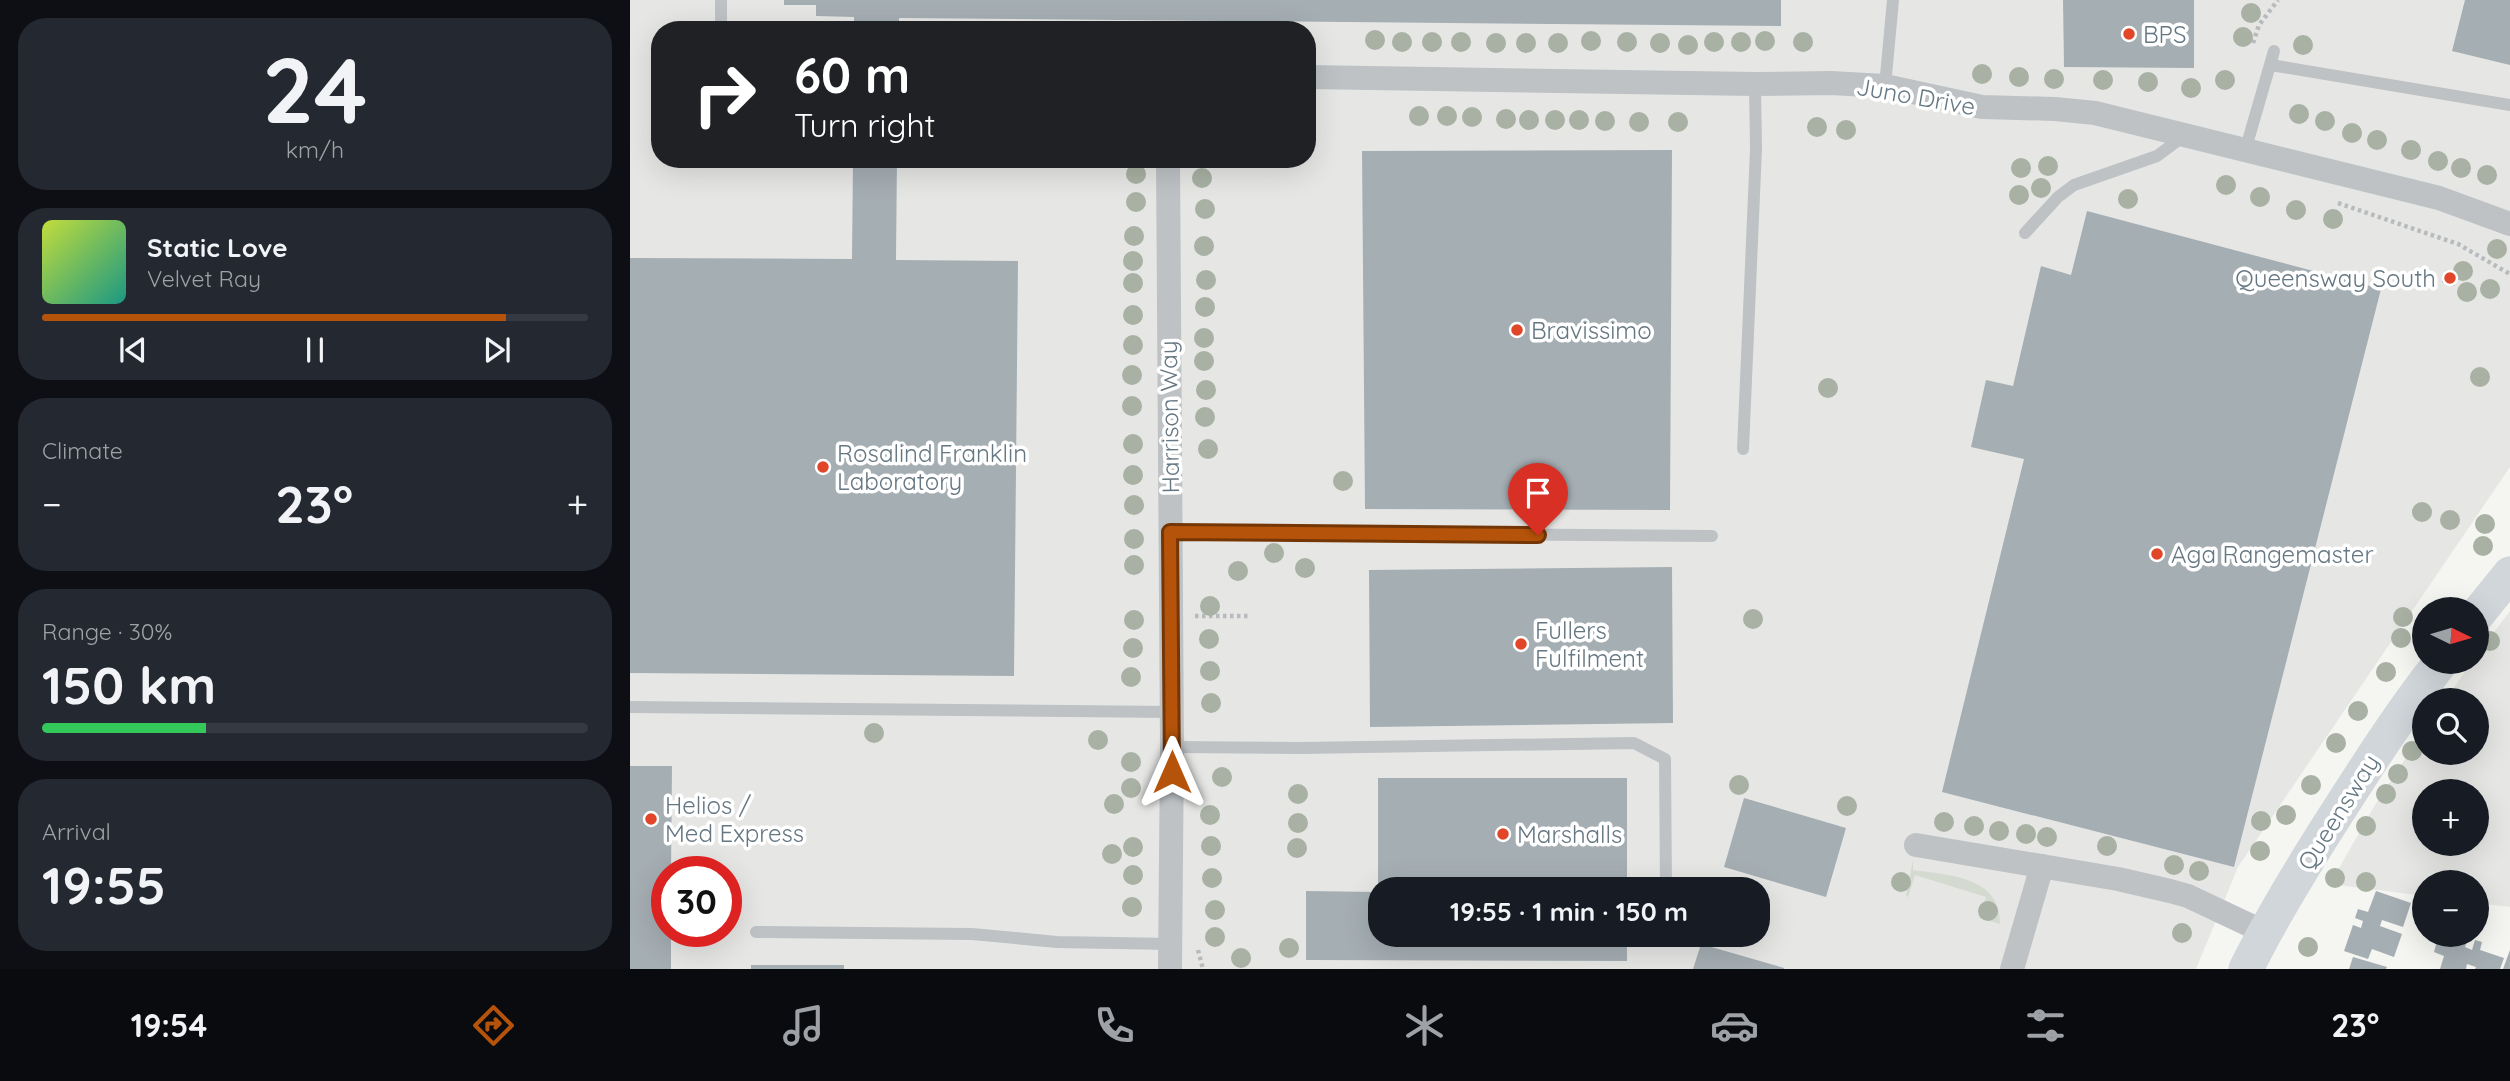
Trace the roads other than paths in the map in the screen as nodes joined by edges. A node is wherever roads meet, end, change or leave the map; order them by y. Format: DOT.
graph roads {
  1 [pos="721,0"];
  2 [pos="1893,0"];
  3 [pos="721,21"];
  4 [pos="2274,51"];
  5 [pos="2271,65"];
  6 [pos="1316,77"];
  7 [pos="1755,84"];
  8 [pos="1885,86"];
  9 [pos="2510,105"];
  10 [pos="2184,136"];
  11 [pos="2245,151"];
  12 [pos="1168,168"];
  13 [pos="2510,224"];
  14 [pos="2025,233"];
  15 [pos="1743,449"];
  16 [pos="1170,532"];
  17 [pos="1712,536"];
  18 [pos="2510,574"];
  19 [pos="2489,600"];
  20 [pos="2431,674"];
  21 [pos="630,707"];
  22 [pos="1171,712"];
  23 [pos="1172,747"];
  24 [pos="1916,845"];
  25 [pos="2042,866"];
  26 [pos="1666,877"];
  27 [pos="756,932"];
  28 [pos="2264,932"];
  29 [pos="1171,944"];
  30 [pos="1170,969"];
  31 [pos="2012,969"];
  32 [pos="2246,969"];
  1 -- 3 [label="lane"];
  2 -- 8 [label="lane"];
  4 -- 5 [label="lane"];
  5 -- 9 [label="lane"];
  5 -- 11 [label="lane"];
  6 -- 7 [label="street, Juno Drive"];
  7 -- 8 [label="street, Juno Drive"];
  7 -- 15 [label="lane"];
  8 -- 10 [label="street, Juno Drive"];
  10 -- 11 [label="street, Juno Drive"];
  10 -- 14 [label="lane"];
  11 -- 13 [label="street, Juno Drive"];
  12 -- 16 [label="street, Harrison Way"];
  16 -- 17 [label="lane"];
  16 -- 22 [label="street, Harrison Way"];
  18 -- 19 [label="street"];
  20 -- 28 [label="street, Queensway"];
  21 -- 22 [label="lane"];
  22 -- 23 [label="street, Harrison Way"];
  23 -- 26 [label="lane"];
  23 -- 29 [label="street, Harrison Way"];
  24 -- 25 [label="street"];
  25 -- 28 [label="street"];
  25 -- 31 [label="street"];
  27 -- 29 [label="lane"];
  28 -- 32 [label="street, Queensway"];
  29 -- 30 [label="street, Harrison Way"];
}
